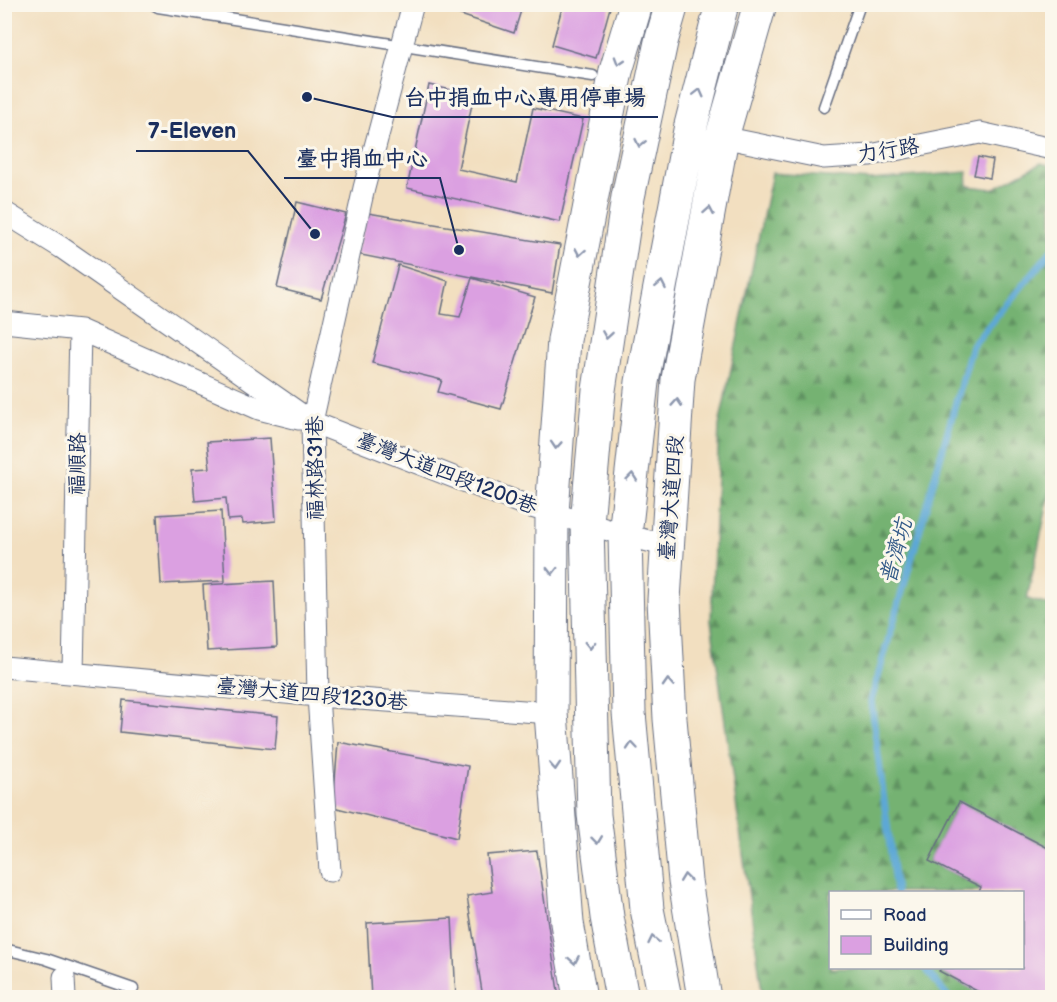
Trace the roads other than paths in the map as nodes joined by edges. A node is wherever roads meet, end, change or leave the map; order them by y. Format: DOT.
graph roads {
  1 [pos="153,4"];
  2 [pos="413,4"];
  3 [pos="636,4"];
  4 [pos="672,4"];
  5 [pos="722,4"];
  6 [pos="760,4"];
  7 [pos="860,4"];
  8 [pos="403,44"];
  9 [pos="593,76"];
  10 [pos="824,107"];
  11 [pos="722,137"];
  12 [pos="1053,149"];
  13 [pos="4,212"];
  14 [pos="4,322"];
  15 [pos="80,330"];
  16 [pos="312,422"];
  17 [pos="552,513"];
  18 [pos="587,523"];
  19 [pos="625,535"];
  20 [pos="668,546"];
  21 [pos="4,667"];
  22 [pos="73,673"];
  23 [pos="318,696"];
  24 [pos="551,713"];
  25 [pos="330,871"];
  26 [pos="4,949"];
  27 [pos="133,989"];
  28 [pos="580,998"];
  29 [pos="622,998"];
  30 [pos="665,998"];
  31 [pos="704,998"];
  1 -- 8 [label="lane"];
  2 -- 8 [label="street, 福林路31巷"];
  3 -- 17 [label="main road, one-way"];
  4 -- 18 [label="main road, one-way"];
  19 -- 5 [label="main road, 臺灣大道四段, one-way"];
  6 -- 11 [label="main road, 臺灣大道四段"];
  7 -- 10 [label="lane"];
  8 -- 9 [label="lane"];
  8 -- 16 [label="street, 福林路31巷"];
  11 -- 12 [label="street, 力行路"];
  20 -- 11 [label="main road, 臺灣大道四段, one-way"];
  13 -- 16 [label="street, 臺灣大道四段1200巷"];
  14 -- 15 [label="street"];
  15 -- 16 [label="street"];
  15 -- 22 [label="street, 福順路"];
  16 -- 17 [label="street, 臺灣大道四段1200巷"];
  16 -- 23 [label="street, 福林路31巷"];
  17 -- 18 [label="street, 臺灣大道四段1200巷"];
  17 -- 24 [label="main road, one-way"];
  18 -- 19 [label="street, 臺灣大道四段1200巷"];
  18 -- 29 [label="main road, one-way"];
  19 -- 20 [label="street, 臺灣大道四段1200巷"];
  30 -- 19 [label="main road, 臺灣大道四段, one-way"];
  31 -- 20 [label="main road, 臺灣大道四段, one-way"];
  21 -- 22 [label="street, 臺灣大道四段1230巷"];
  22 -- 23 [label="street, 臺灣大道四段1230巷"];
  23 -- 24 [label="street, 臺灣大道四段1230巷"];
  23 -- 25 [label="street, 福林路31巷"];
  24 -- 28 [label="main road, one-way"];
  26 -- 27 [label="lane"];
}
